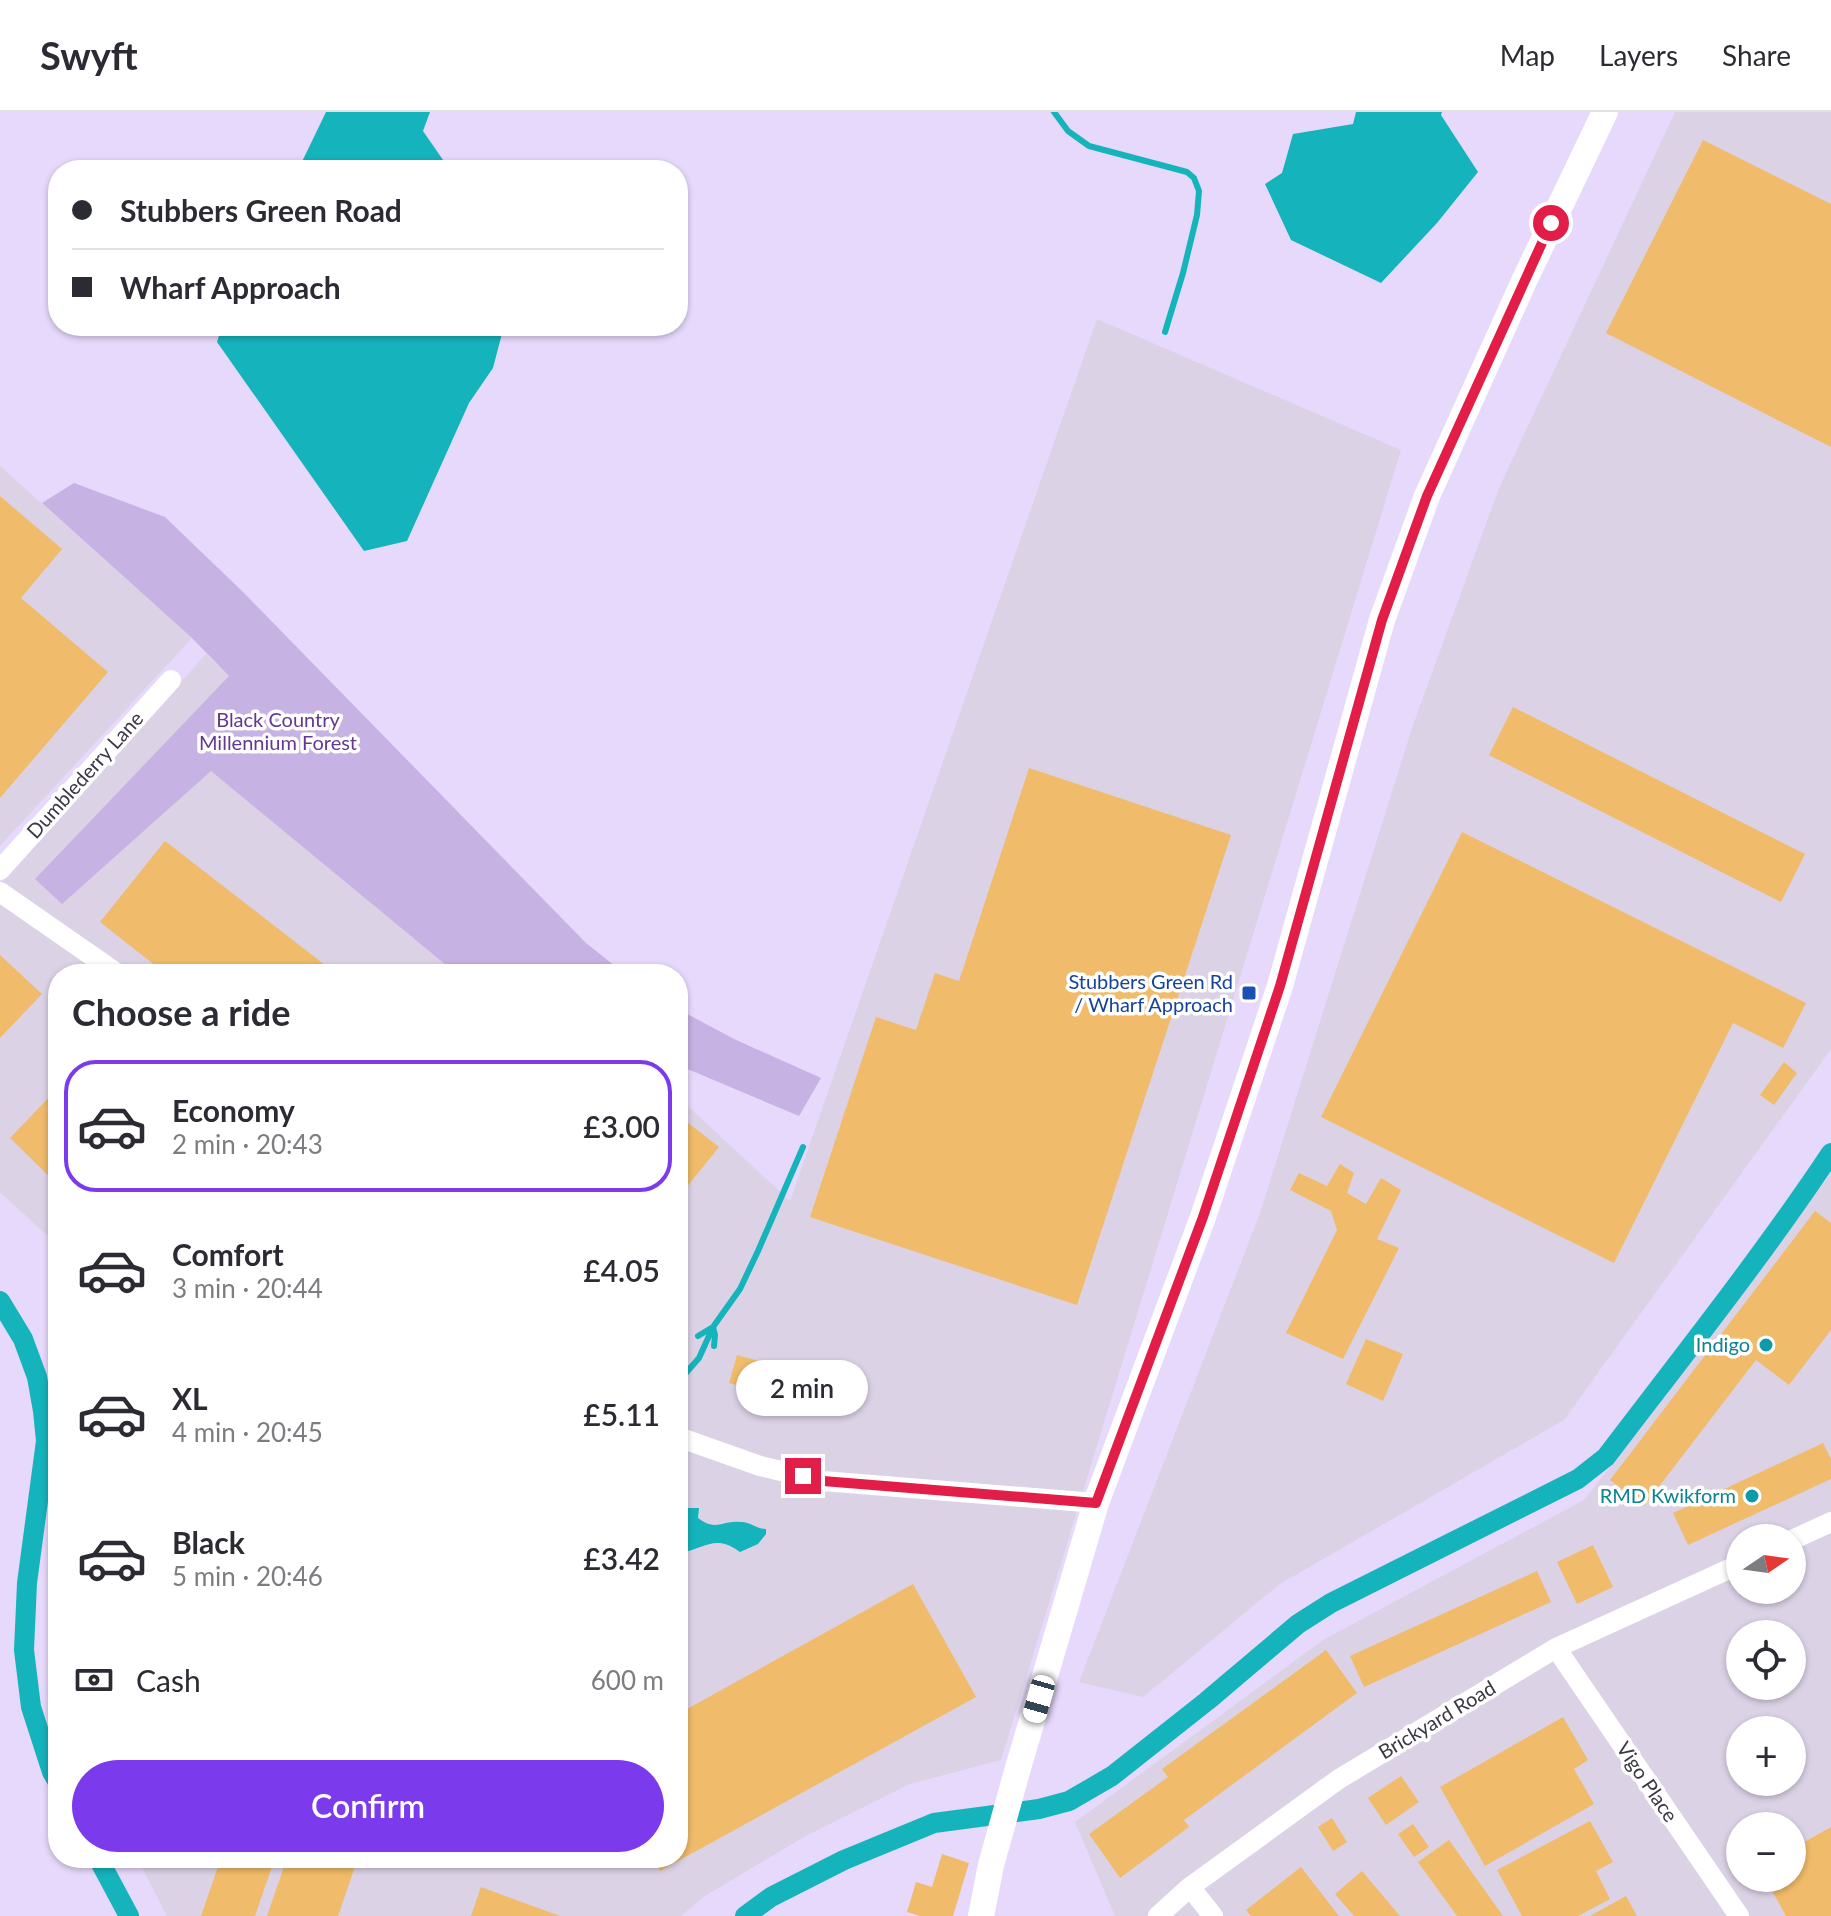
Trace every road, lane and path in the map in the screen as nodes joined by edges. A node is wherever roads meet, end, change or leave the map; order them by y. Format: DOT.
graph roads {
  1 [pos="1605,112"];
  2 [pos="171,680"];
  3 [pos="0,870"];
  4 [pos="0,892"];
  5 [pos="104,964"];
  6 [pos="688,1441"];
  7 [pos="1096,1503"];
  8 [pos="1831,1522"];
  9 [pos="1806,1534"];
  10 [pos="1726,1570"];
  11 [pos="1556,1648"];
  12 [pos="1190,1887"];
  13 [pos="981,1916"];
  14 [pos="1158,1916"];
  15 [pos="1213,1916"];
  16 [pos="1739,1916"];
  1 -- 7 [label="street"];
  2 -- 3 [label="street, Dumblederry Lane"];
  4 -- 5 [label="street"];
  6 -- 7 [label="street"];
  7 -- 13 [label="street"];
  8 -- 9 [label="street"];
  10 -- 11 [label="street, Brickyard Road"];
  11 -- 12 [label="street, Brickyard Road"];
  11 -- 16 [label="street, Vigo Place"];
  12 -- 14 [label="street, Brickyard Road"];
  12 -- 15 [label="street"];
}
